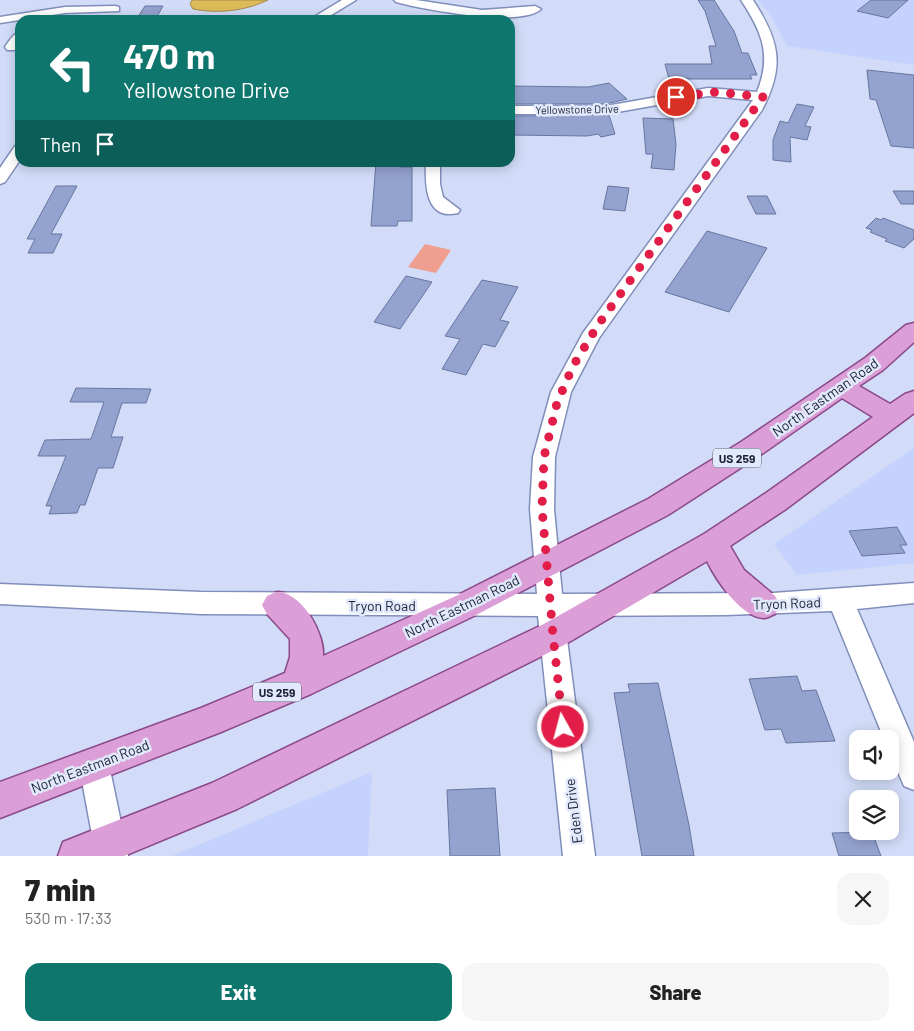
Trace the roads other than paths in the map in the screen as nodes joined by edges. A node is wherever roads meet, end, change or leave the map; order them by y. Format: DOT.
graph roads {
  1 [pos="350,0"];
  2 [pos="400,0"];
  3 [pos="525,0"];
  4 [pos="747,0"];
  5 [pos="118,4"];
  6 [pos="535,9"];
  7 [pos="26,15"];
  8 [pos="111,15"];
  9 [pos="324,15"];
  10 [pos="15,17"];
  11 [pos="546,17"];
  12 [pos="0,20"];
  13 [pos="15,42"];
  14 [pos="11,47"];
  15 [pos="763,97"];
  16 [pos="515,110"];
  17 [pos="15,156"];
  18 [pos="433,167"];
  19 [pos="0,179"];
  20 [pos="452,210"];
  21 [pos="914,330"];
  22 [pos="841,386"];
  23 [pos="914,400"];
  24 [pos="892,417"];
  25 [pos="714,542"];
  26 [pos="546,564"];
  27 [pos="914,593"];
  28 [pos="0,594"];
  29 [pos="841,601"];
  30 [pos="278,605"];
  31 [pos="764,605"];
  32 [pos="467,606"];
  33 [pos="604,606"];
  34 [pos="551,620"];
  35 [pos="299,682"];
  36 [pos="94,766"];
  37 [pos="914,776"];
  38 [pos="0,800"];
  39 [pos="99,852"];
  40 [pos="578,856"];
  1 -- 9 [label="street"];
  2 -- 6 [label="street"];
  3 -- 6 [label="street"];
  4 -- 15 [label="street, Eden Drive"];
  5 -- 7 [label="street"];
  5 -- 8 [label="street"];
  6 -- 11 [label="street"];
  10 -- 12 [label="street"];
  13 -- 14 [label="street"];
  15 -- 16 [label="street, Yellowstone Drive"];
  15 -- 26 [label="street, Eden Drive"];
  17 -- 19 [label="street"];
  18 -- 20 [label="street"];
  21 -- 22 [label="main road, North Eastman Road / US 259"];
  22 -- 24 [label="main road"];
  22 -- 26 [label="main road, North Eastman Road / US 259"];
  23 -- 24 [label="main road"];
  24 -- 25 [label="main road"];
  25 -- 31 [label="main road"];
  25 -- 33 [label="main road"];
  26 -- 32 [label="main road, North Eastman Road / US 259"];
  26 -- 34 [label="street, Eden Drive"];
  27 -- 29 [label="street, Tryon Road"];
  28 -- 30 [label="street, Tryon Road"];
  29 -- 31 [label="street, Tryon Road"];
  29 -- 37 [label="street"];
  30 -- 32 [label="street, Tryon Road"];
  30 -- 35 [label="main road"];
  31 -- 33 [label="street, Tryon Road"];
  32 -- 34 [label="street, Tryon Road"];
  32 -- 35 [label="main road, North Eastman Road / US 259"];
  33 -- 34 [label="main road"];
  34 -- 39 [label="main road"];
  34 -- 40 [label="street, Eden Drive"];
  35 -- 36 [label="main road, North Eastman Road / US 259"];
  36 -- 38 [label="main road, North Eastman Road / US 259"];
  36 -- 39 [label="street"];
}
